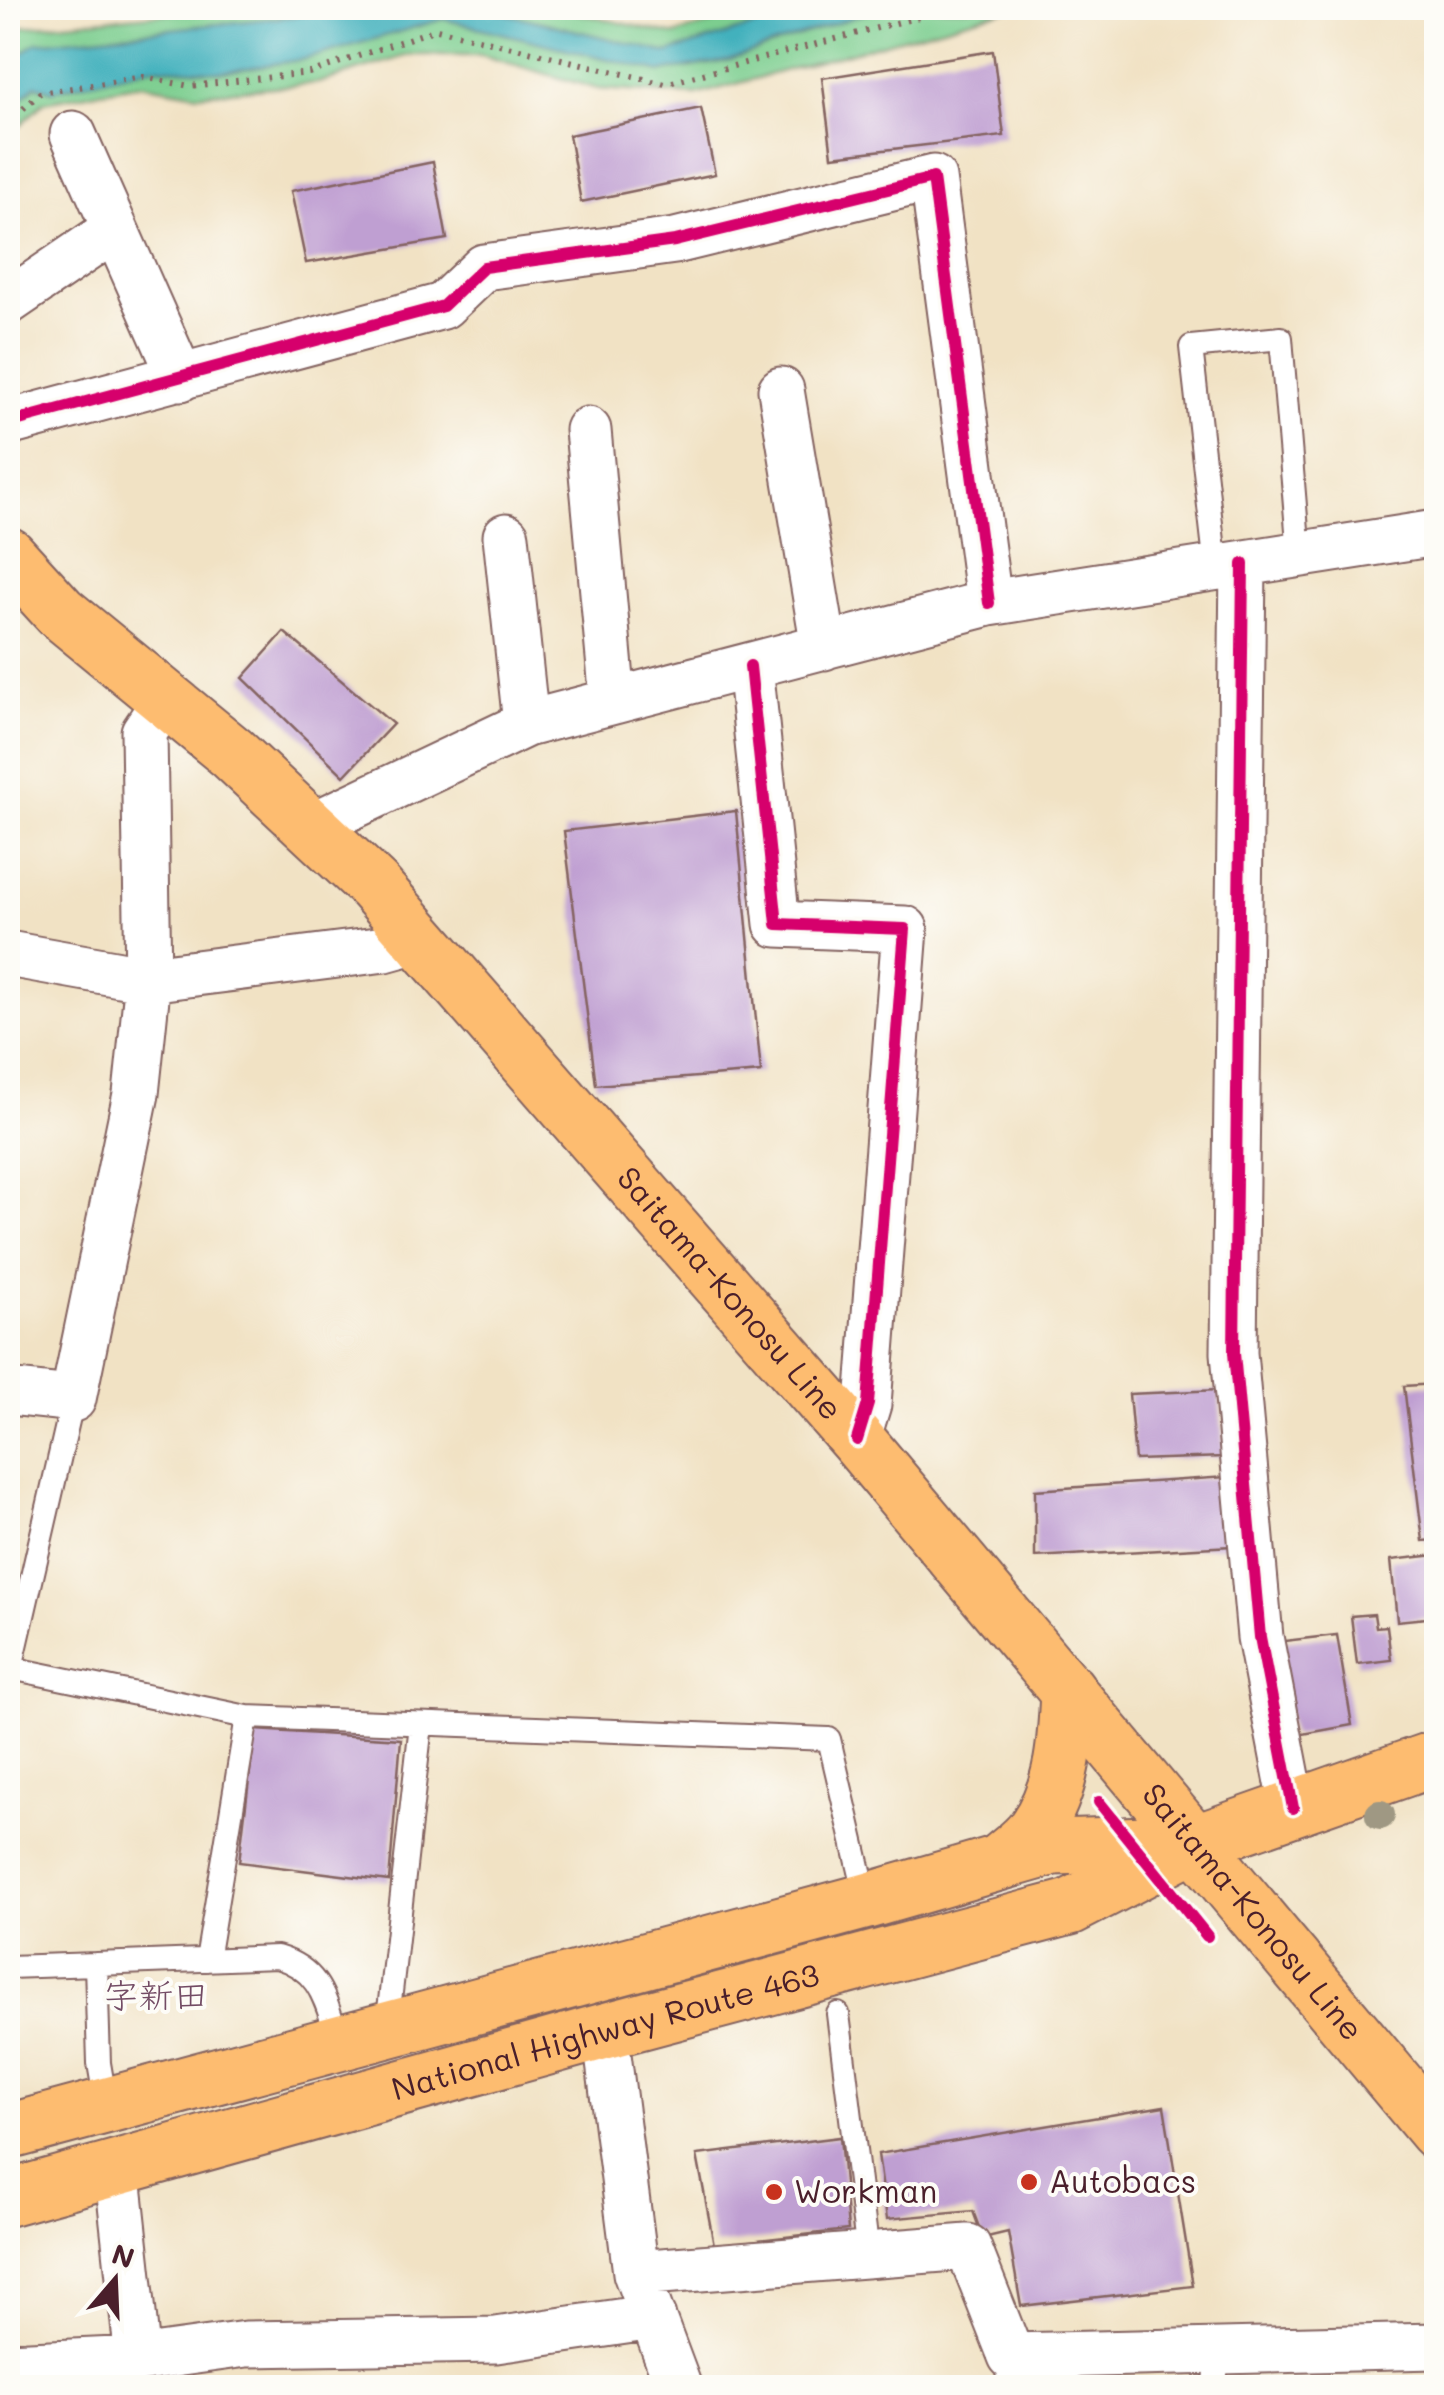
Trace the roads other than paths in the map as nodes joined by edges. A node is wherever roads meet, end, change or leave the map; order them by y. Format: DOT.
graph roads {
  1 [pos="73,134"];
  2 [pos="115,230"];
  3 [pos="8,302"];
  4 [pos="181,378"];
  5 [pos="781,390"];
  6 [pos="10,410"];
  7 [pos="588,430"];
  8 [pos="1436,533"];
  9 [pos="506,536"];
  10 [pos="1300,554"];
  11 [pos="8,555"];
  12 [pos="1229,566"];
  13 [pos="989,603"];
  14 [pos="824,646"];
  15 [pos="750,666"];
  16 [pos="166,699"];
  17 [pos="613,701"];
  18 [pos="526,724"];
  19 [pos="310,826"];
  20 [pos="422,939"];
  21 [pos="8,954"];
  22 [pos="148,979"];
  23 [pos="8,1392"];
  24 [pos="72,1399"];
  25 [pos="857,1440"];
  26 [pos="1068,1690"];
  27 [pos="247,1717"];
  28 [pos="420,1724"];
  29 [pos="1436,1758"];
  30 [pos="1294,1808"];
  31 [pos="1194,1843"];
  32 [pos="1000,1862"];
  33 [pos="867,1901"];
  34 [pos="207,1960"];
  35 [pos="96,1964"];
  36 [pos="8,1968"];
  37 [pos="838,2014"];
  38 [pos="605,2031"];
  39 [pos="363,2035"];
  40 [pos="106,2104"];
  41 [pos="1436,2131"];
  42 [pos="8,2132"];
  43 [pos="117,2166"];
  44 [pos="8,2198"];
  45 [pos="868,2254"];
  46 [pos="636,2273"];
  47 [pos="652,2317"];
  48 [pos="1436,2346"];
  49 [pos="138,2359"];
  50 [pos="8,2365"];
  51 [pos="1216,2370"];
  52 [pos="1009,2372"];
  53 [pos="679,2388"];
  1 -- 2 [label="street"];
  2 -- 3 [label="street"];
  2 -- 4 [label="street"];
  4 -- 6 [label="street"];
  4 -- 13 [label="street"];
  5 -- 14 [label="street"];
  7 -- 17 [label="street"];
  8 -- 10 [label="street"];
  9 -- 18 [label="street"];
  10 -- 12 [label="street"];
  10 -- 12 [label="lane"];
  11 -- 16 [label="main road, Saitama-Konosu Line"];
  12 -- 13 [label="street"];
  12 -- 30 [label="street"];
  13 -- 14 [label="street"];
  14 -- 15 [label="street"];
  15 -- 17 [label="street"];
  15 -- 25 [label="street"];
  16 -- 19 [label="main road, Saitama-Konosu Line"];
  16 -- 22 [label="street"];
  17 -- 18 [label="street"];
  18 -- 19 [label="street"];
  19 -- 20 [label="main road, Saitama-Konosu Line"];
  20 -- 22 [label="street"];
  20 -- 25 [label="main road, Saitama-Konosu Line"];
  21 -- 22 [label="street"];
  22 -- 24 [label="street"];
  23 -- 24 [label="street"];
  24 -- 27 [label="lane"];
  25 -- 26 [label="main road, Saitama-Konosu Line"];
  26 -- 31 [label="main road, Saitama-Konosu Line"];
  26 -- 32 [label="main road"];
  27 -- 28 [label="lane"];
  27 -- 34 [label="lane"];
  28 -- 33 [label="lane"];
  28 -- 39 [label="lane"];
  29 -- 30 [label="main road, National Highway Route 463"];
  30 -- 31 [label="main road, National Highway Route 463"];
  31 -- 32 [label="main road, National Highway Route 463"];
  31 -- 38 [label="main road, National Highway Route 463"];
  31 -- 41 [label="main road, Saitama-Konosu Line"];
  32 -- 33 [label="main road, National Highway Route 463"];
  33 -- 39 [label="main road, National Highway Route 463"];
  34 -- 35 [label="lane"];
  34 -- 39 [label="lane"];
  35 -- 36 [label="lane"];
  35 -- 40 [label="lane"];
  37 -- 45 [label="lane"];
  38 -- 43 [label="main road, National Highway Route 463"];
  38 -- 46 [label="street"];
  39 -- 40 [label="main road, National Highway Route 463"];
  40 -- 42 [label="main road, National Highway Route 463"];
  43 -- 44 [label="main road, National Highway Route 463"];
  43 -- 49 [label="street"];
  45 -- 46 [label="street"];
  45 -- 52 [label="street"];
  46 -- 47 [label="street"];
  47 -- 49 [label="street"];
  47 -- 53 [label="street"];
  48 -- 51 [label="street"];
  49 -- 50 [label="street"];
  51 -- 52 [label="street"];
}
